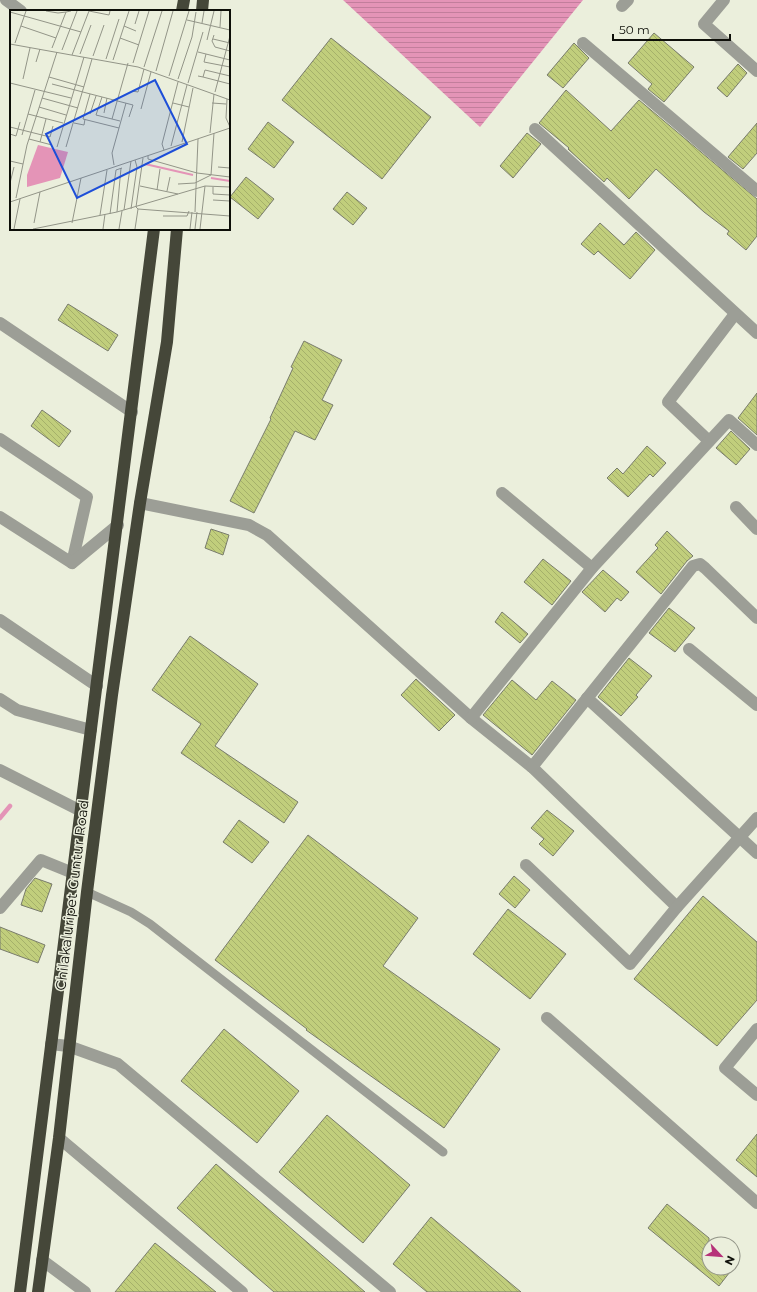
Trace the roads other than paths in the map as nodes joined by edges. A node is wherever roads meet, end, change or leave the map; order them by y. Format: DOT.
graph roads {
  1 [pos="6,0"];
  2 [pos="184,0"];
  3 [pos="203,0"];
  4 [pos="724,0"];
  5 [pos="20,10"];
  6 [pos="182,10"];
  7 [pos="202,10"];
  8 [pos="582,43"];
  9 [pos="757,71"];
  10 [pos="535,129"];
  11 [pos="757,191"];
  12 [pos="154,230"];
  13 [pos="177,230"];
  14 [pos="735,314"];
  15 [pos="0,323"];
  16 [pos="757,333"];
  17 [pos="132,412"];
  18 [pos="0,439"];
  19 [pos="709,441"];
  20 [pos="757,445"];
  21 [pos="502,493"];
  22 [pos="140,503"];
  23 [pos="736,507"];
  24 [pos="0,517"];
  25 [pos="118,525"];
  26 [pos="757,529"];
  27 [pos="72,563"];
  28 [pos="592,568"];
  29 [pos="757,618"];
  30 [pos="0,620"];
  31 [pos="689,649"];
  32 [pos="97,686"];
  33 [pos="0,698"];
  34 [pos="587,698"];
  35 [pos="757,705"];
  36 [pos="471,718"];
  37 [pos="91,730"];
  38 [pos="532,767"];
  39 [pos="0,770"];
  40 [pos="81,811"];
  41 [pos="757,818"];
  42 [pos="740,839"];
  43 [pos="757,853"];
  44 [pos="526,865"];
  45 [pos="73,873"];
  46 [pos="87,892"];
  47 [pos="677,907"];
  48 [pos="0,908"];
  49 [pos="547,1018"];
  50 [pos="757,1029"];
  51 [pos="51,1044"];
  52 [pos="68,1046"];
  53 [pos="757,1095"];
  54 [pos="59,1138"];
  55 [pos="443,1152"];
  56 [pos="757,1203"];
  57 [pos="42,1260"];
  58 [pos="20,1292"];
  59 [pos="38,1292"];
  60 [pos="85,1292"];
  61 [pos="242,1292"];
  62 [pos="390,1292"];
  1 -- 5 [label="street"];
  2 -- 6 [label="highway"];
  3 -- 7 [label="highway"];
  4 -- 9 [label="street"];
  8 -- 11 [label="street"];
  10 -- 14 [label="street"];
  12 -- 17 [label="highway, Chilakaluripet Guntur Road"];
  13 -- 22 [label="highway, Chilakaluripet Guntur Road"];
  14 -- 16 [label="street"];
  14 -- 19 [label="street"];
  15 -- 17 [label="street"];
  17 -- 25 [label="highway, Chilakaluripet Guntur Road"];
  18 -- 27 [label="street"];
  19 -- 20 [label="street"];
  19 -- 28 [label="street"];
  21 -- 28 [label="street"];
  22 -- 36 [label="street"];
  22 -- 46 [label="highway, Chilakaluripet Guntur Road"];
  23 -- 26 [label="street"];
  24 -- 27 [label="street"];
  25 -- 27 [label="street"];
  25 -- 32 [label="highway, Chilakaluripet Guntur Road"];
  28 -- 36 [label="street"];
  29 -- 34 [label="street"];
  30 -- 32 [label="street"];
  31 -- 35 [label="street"];
  32 -- 37 [label="highway, Chilakaluripet Guntur Road"];
  33 -- 37 [label="street"];
  34 -- 38 [label="street"];
  34 -- 42 [label="street"];
  36 -- 38 [label="street"];
  37 -- 40 [label="highway, Chilakaluripet Guntur Road"];
  38 -- 47 [label="street"];
  39 -- 40 [label="street"];
  40 -- 45 [label="highway, Chilakaluripet Guntur Road"];
  41 -- 42 [label="street"];
  42 -- 43 [label="street"];
  42 -- 47 [label="street"];
  44 -- 47 [label="street"];
  45 -- 48 [label="street"];
  45 -- 51 [label="highway, Chilakaluripet Guntur Road"];
  46 -- 52 [label="highway, Chilakaluripet Guntur Road"];
  46 -- 55 [label="lane"];
  49 -- 56 [label="street"];
  50 -- 53 [label="street"];
  51 -- 52 [label="street"];
  51 -- 58 [label="highway, Chilakaluripet Guntur Road"];
  52 -- 54 [label="highway, Chilakaluripet Guntur Road"];
  52 -- 62 [label="street"];
  54 -- 57 [label="highway, Chilakaluripet Guntur Road"];
  54 -- 61 [label="street"];
  57 -- 59 [label="highway, Chilakaluripet Guntur Road"];
  57 -- 60 [label="street"];
}
